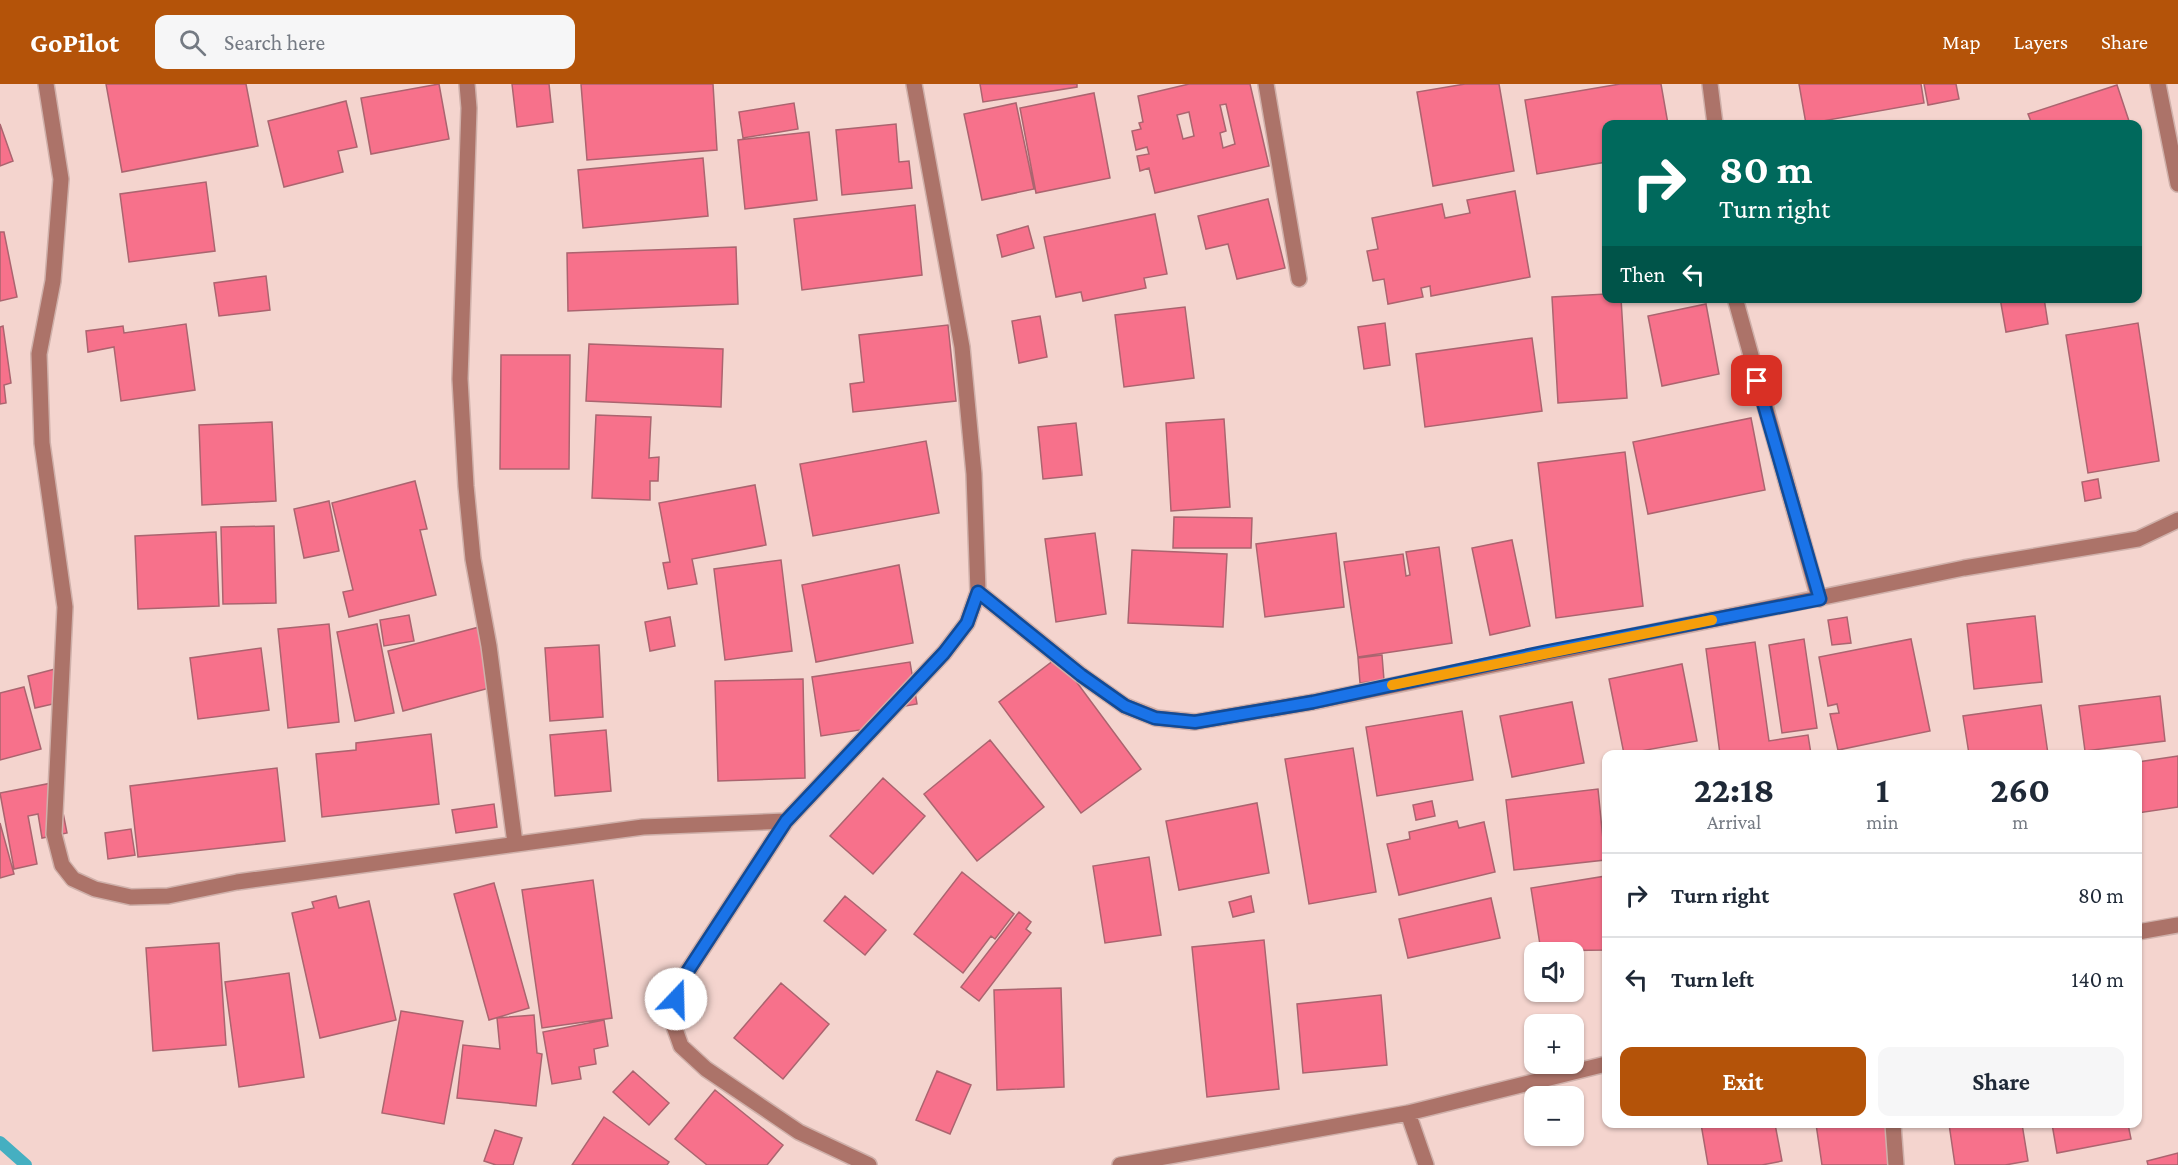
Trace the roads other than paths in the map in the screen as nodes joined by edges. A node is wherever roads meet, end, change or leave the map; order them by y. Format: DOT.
graph roads {
  1 [pos="46,84"];
  2 [pos="467,84"];
  3 [pos="914,84"];
  4 [pos="1266,84"];
  5 [pos="1710,84"];
  6 [pos="2158,84"];
  7 [pos="1714,120"];
  8 [pos="2178,184"];
  9 [pos="1299,279"];
  10 [pos="1736,303"];
  11 [pos="2178,520"];
  12 [pos="978,592"];
  13 [pos="1820,599"];
  14 [pos="786,821"];
  15 [pos="515,843"];
  16 [pos="2178,925"];
  17 [pos="2142,931"];
  18 [pos="1602,1065"];
  19 [pos="1408,1113"];
  20 [pos="1893,1128"];
  21 [pos="869,1165"];
  22 [pos="1120,1165"];
  23 [pos="1426,1165"];
  24 [pos="1896,1165"];
  1 -- 15 [label="street"];
  2 -- 15 [label="street"];
  3 -- 12 [label="street"];
  4 -- 9 [label="street"];
  5 -- 7 [label="street"];
  6 -- 8 [label="street"];
  10 -- 13 [label="street"];
  11 -- 13 [label="street"];
  12 -- 13 [label="street"];
  12 -- 14 [label="street"];
  14 -- 15 [label="street"];
  14 -- 21 [label="street"];
  16 -- 17 [label="street"];
  18 -- 19 [label="street"];
  19 -- 22 [label="street"];
  19 -- 23 [label="street"];
  20 -- 24 [label="street"];
}
